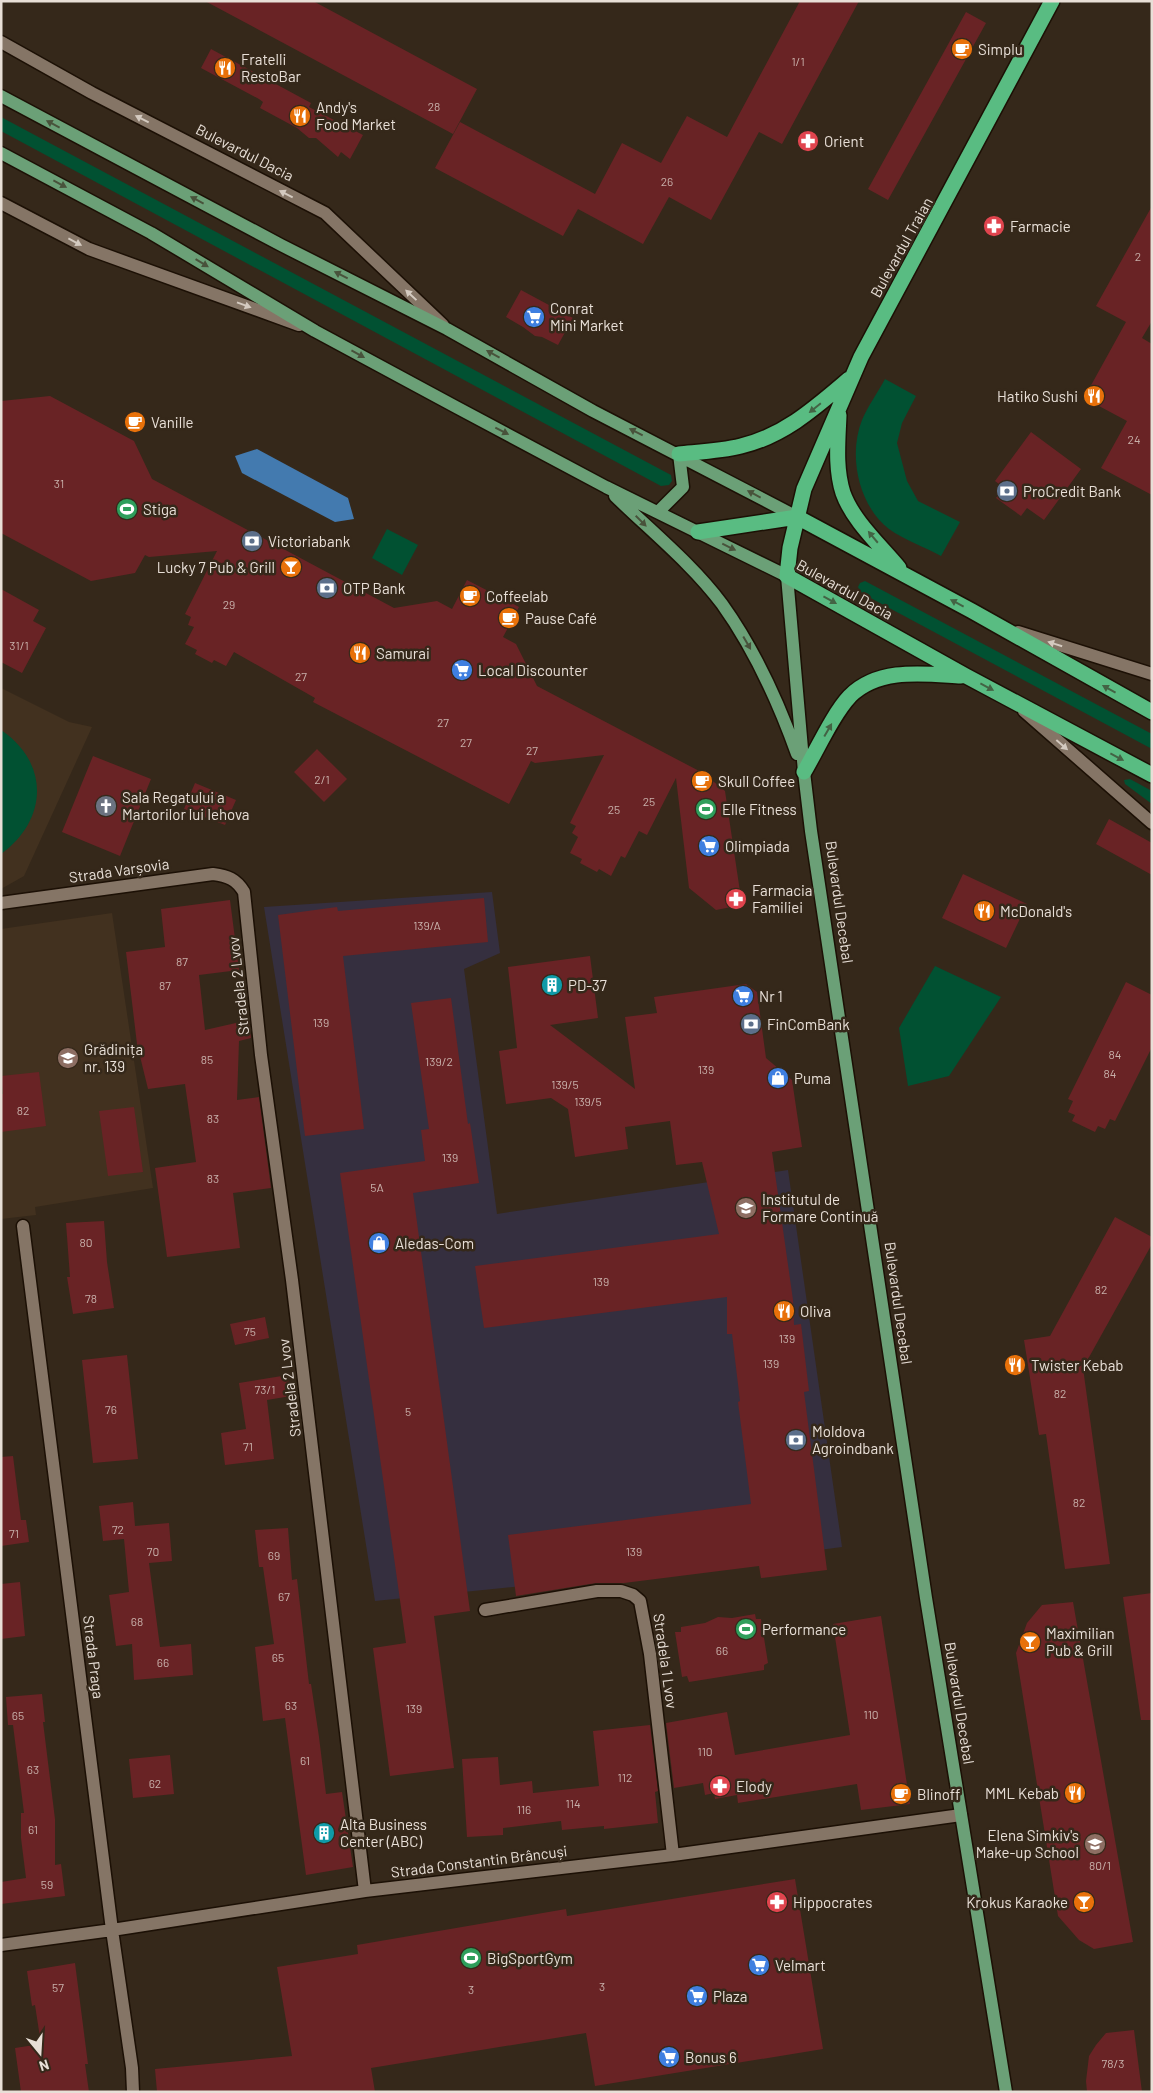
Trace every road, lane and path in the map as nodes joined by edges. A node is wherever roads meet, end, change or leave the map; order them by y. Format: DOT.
graph roads {
  1 [pos="1052,1"];
  2 [pos="1,42"];
  3 [pos="1,96"];
  4 [pos="1,153"];
  5 [pos="1,203"];
  6 [pos="447,329"];
  7 [pos="315,331"];
  8 [pos="852,376"];
  9 [pos="840,405"];
  10 [pos="679,454"];
  11 [pos="606,487"];
  12 [pos="658,512"];
  13 [pos="797,517"];
  14 [pos="698,532"];
  15 [pos="905,575"];
  16 [pos="787,576"];
  17 [pos="1000,626"];
  18 [pos="1152,674"];
  19 [pos="966,676"];
  20 [pos="1012,701"];
  21 [pos="1152,712"];
  22 [pos="804,772"];
  23 [pos="1152,775"];
  24 [pos="1152,823"];
  25 [pos="239,884"];
  26 [pos="1,903"];
  27 [pos="23,1226"];
  28 [pos="485,1610"];
  29 [pos="961,1815"];
  30 [pos="673,1855"];
  31 [pos="365,1891"];
  32 [pos="112,1930"];
  33 [pos="1,1945"];
  34 [pos="133,2092"];
  35 [pos="1006,2092"];
  1 -- 8 [label="highway, Bulevardul Traian"];
  6 -- 2 [label="street, Bulevardul Dacia, one-way"];
  6 -- 3 [label="main road, Bulevardul Dacia, one-way"];
  4 -- 7 [label="main road, Bulevardul Dacia, one-way"];
  5 -- 7 [label="street, Bulevardul Dacia, one-way"];
  10 -- 6 [label="main road, Bulevardul Dacia, one-way"];
  7 -- 11 [label="main road, Bulevardul Dacia, one-way"];
  8 -- 9 [label="highway, Bulevardul Traian"];
  8 -- 10 [label="highway, one-way"];
  9 -- 13 [label="highway, Bulevardul Traian"];
  15 -- 9 [label="highway, one-way"];
  10 -- 12 [label="main road"];
  13 -- 10 [label="main road, Bulevardul Dacia, one-way"];
  11 -- 12 [label="main road, Bulevardul Dacia"];
  11 -- 22 [label="main road, one-way"];
  12 -- 14 [label="main road, Bulevardul Dacia"];
  13 -- 14 [label="highway"];
  13 -- 15 [label="highway, Bulevardul Dacia"];
  13 -- 16 [label="highway, Bulevardul Decebal"];
  14 -- 16 [label="main road, Bulevardul Dacia, one-way"];
  17 -- 15 [label="highway, Bulevardul Dacia, one-way"];
  16 -- 19 [label="highway, Bulevardul Dacia, one-way"];
  16 -- 22 [label="main road, Bulevardul Decebal"];
  18 -- 17 [label="street, Bulevardul Dacia, one-way"];
  21 -- 17 [label="highway, Bulevardul Dacia, one-way"];
  19 -- 20 [label="highway, Bulevardul Dacia, one-way"];
  22 -- 19 [label="highway, one-way"];
  20 -- 23 [label="highway, Bulevardul Dacia, one-way"];
  20 -- 24 [label="street, Bulevardul Dacia, one-way"];
  22 -- 29 [label="main road, Bulevardul Decebal"];
  25 -- 26 [label="street, Strada Varșovia"];
  25 -- 31 [label="street, Stradela 2 Lvov"];
  27 -- 32 [label="street, Strada Praga"];
  28 -- 30 [label="street, Stradela 1 Lvov"];
  29 -- 30 [label="street, Strada Constantin Brâncuși"];
  29 -- 35 [label="main road, Bulevardul Decebal"];
  30 -- 31 [label="street, Strada Constantin Brâncuși"];
  31 -- 32 [label="street, Strada Constantin Brâncuși"];
  32 -- 33 [label="street, Strada Constantin Brâncuși"];
  32 -- 34 [label="street, Strada Praga"];
}
